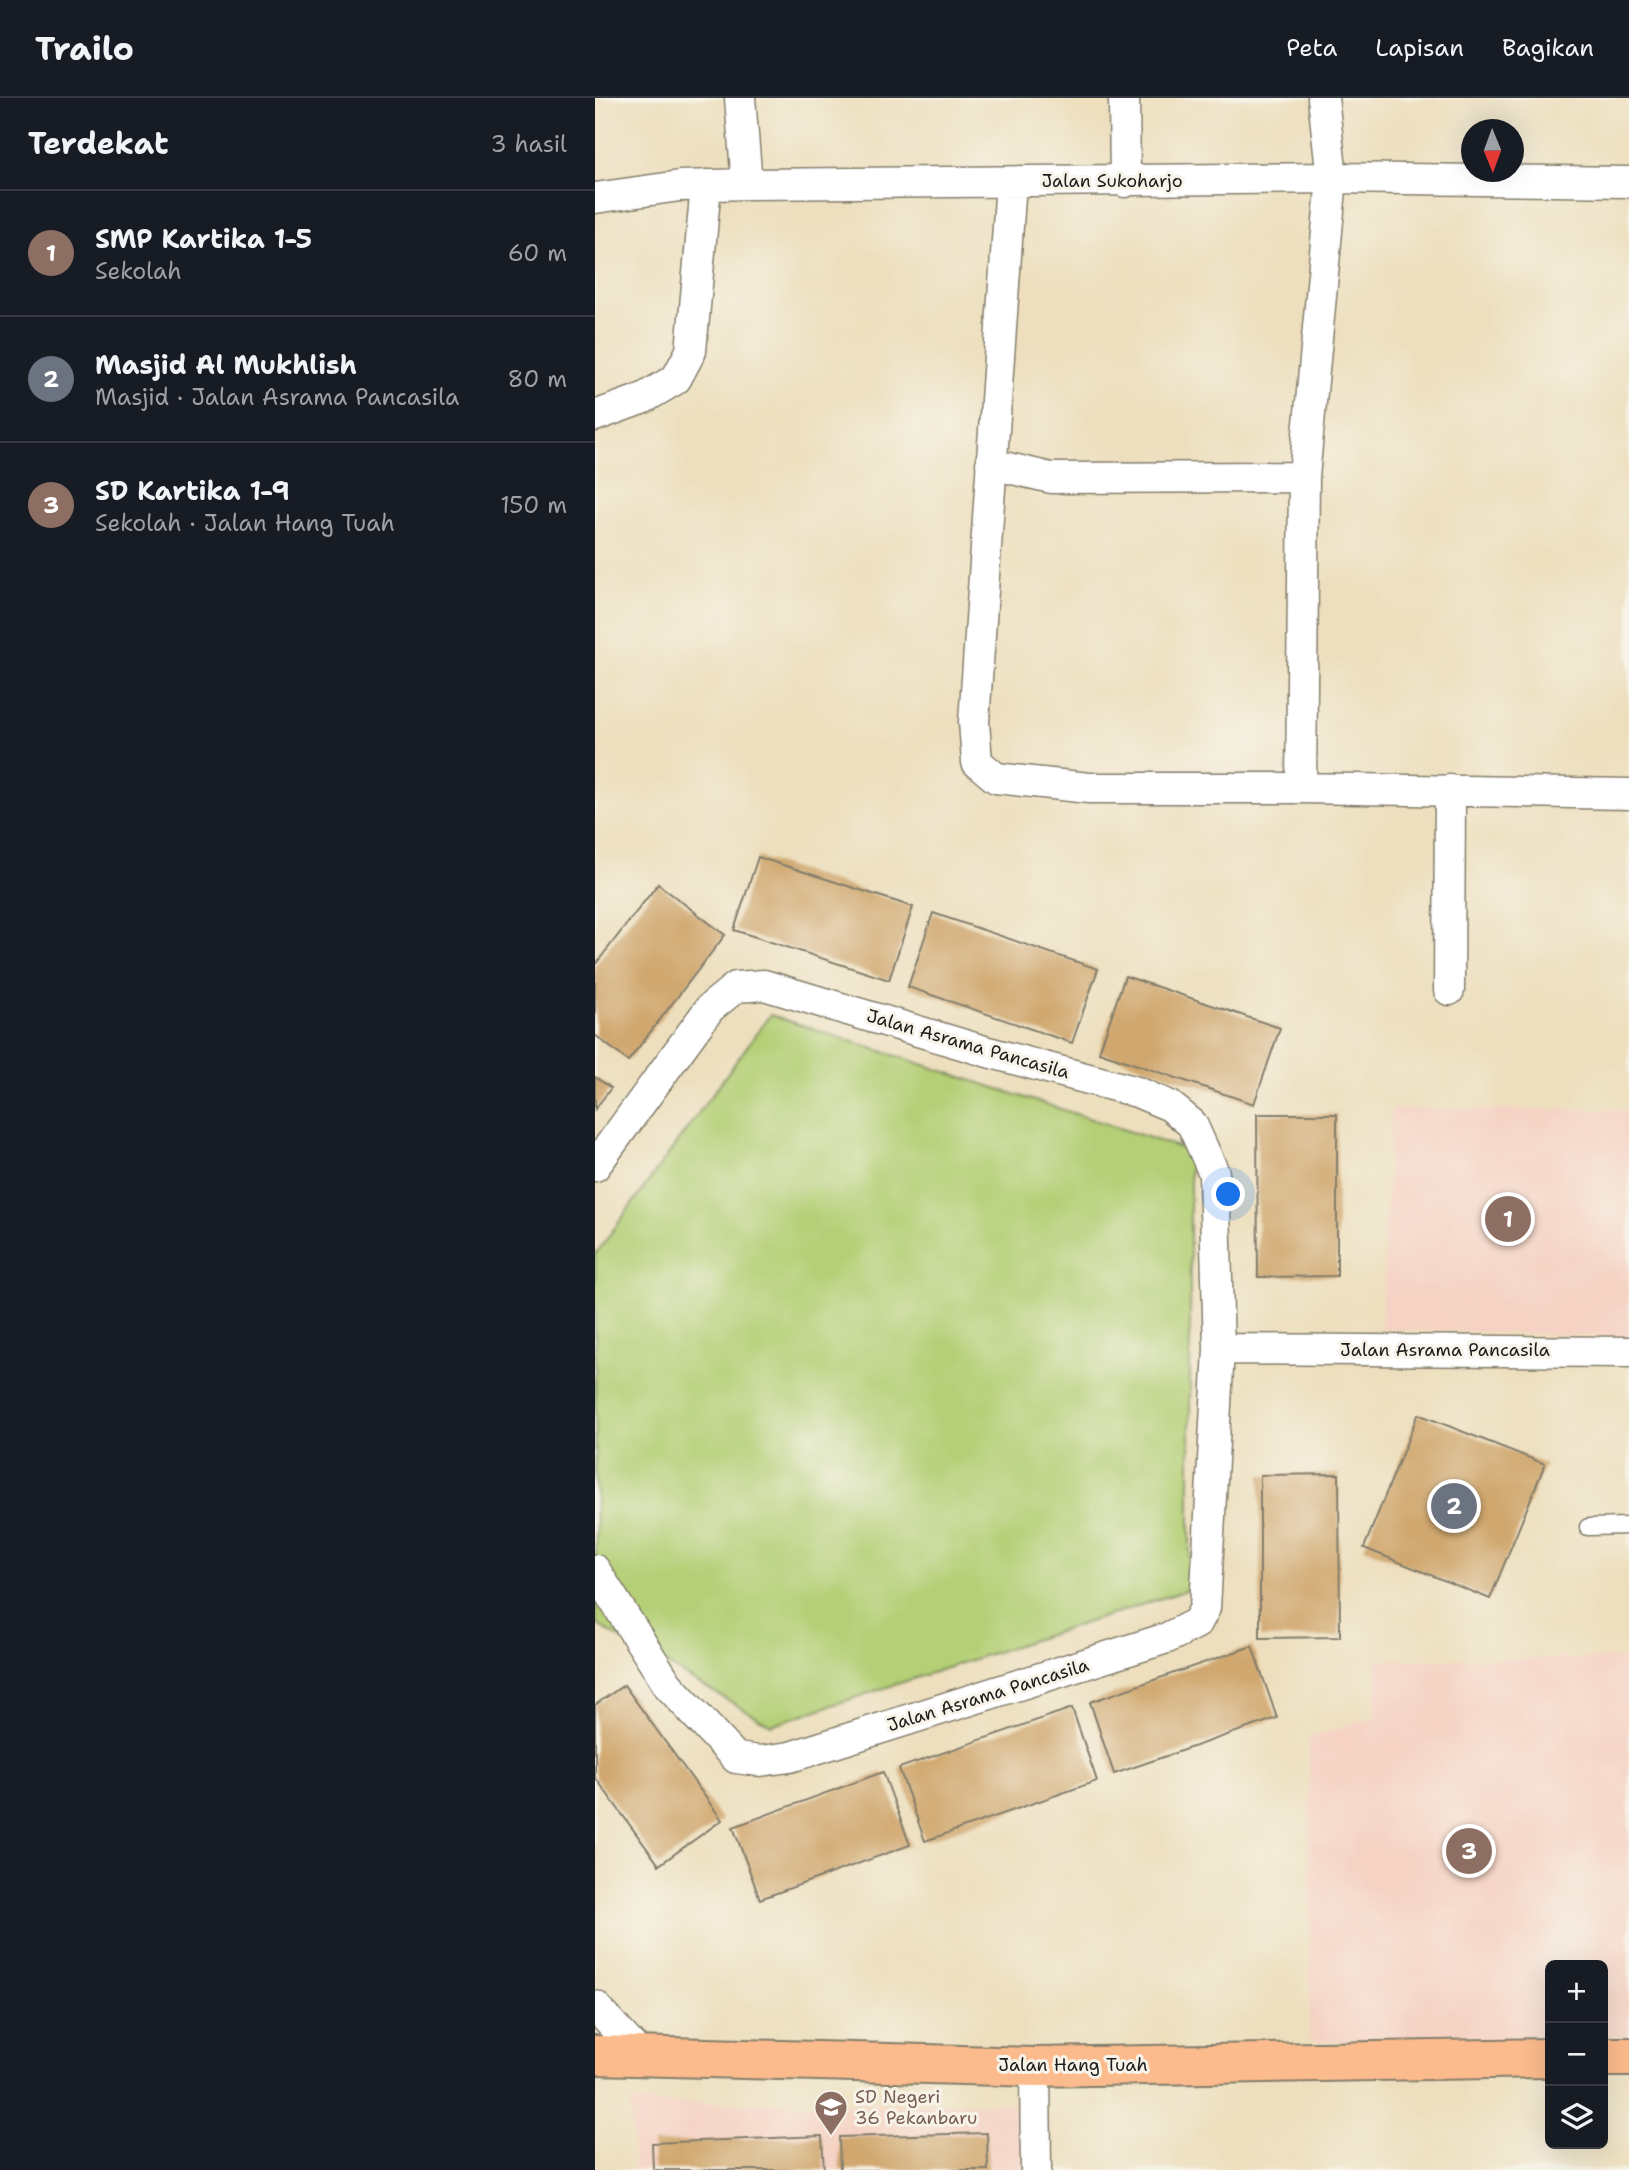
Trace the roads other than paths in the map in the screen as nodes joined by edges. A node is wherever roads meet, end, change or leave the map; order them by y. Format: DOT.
graph roads {
  1 [pos="740,98"];
  2 [pos="1124,98"];
  3 [pos="1323,98"];
  4 [pos="1332,178"];
  5 [pos="1011,182"];
  6 [pos="1125,182"];
  7 [pos="1629,182"];
  8 [pos="706,184"];
  9 [pos="747,184"];
  10 [pos="595,198"];
  11 [pos="595,416"];
  12 [pos="991,464"];
  13 [pos="1304,477"];
  14 [pos="1301,788"];
  15 [pos="1450,790"];
  16 [pos="1629,794"];
  17 [pos="1448,990"];
  18 [pos="595,1166"];
  19 [pos="1219,1349"];
  20 [pos="1629,1352"];
  21 [pos="1629,1526"];
  22 [pos="1588,1527"];
  23 [pos="595,1570"];
  24 [pos="595,2006"];
  25 [pos="595,2055"];
  26 [pos="639,2055"];
  27 [pos="1608,2057"];
  28 [pos="1629,2057"];
  29 [pos="1545,2058"];
  30 [pos="1035,2067"];
  31 [pos="1036,2170"];
  1 -- 9 [label="street"];
  2 -- 6 [label="street"];
  3 -- 4 [label="street"];
  4 -- 6 [label="street, Jalan Sukoharjo"];
  4 -- 7 [label="street, Jalan Sukoharjo"];
  4 -- 13 [label="street"];
  5 -- 6 [label="street, Jalan Sukoharjo"];
  5 -- 9 [label="street, Jalan Sukoharjo"];
  5 -- 12 [label="street"];
  8 -- 9 [label="street, Jalan Sukoharjo"];
  8 -- 10 [label="street, Jalan Sukoharjo"];
  8 -- 11 [label="street"];
  12 -- 13 [label="street"];
  12 -- 14 [label="street"];
  13 -- 14 [label="street"];
  14 -- 15 [label="street"];
  15 -- 16 [label="street"];
  15 -- 17 [label="street"];
  18 -- 19 [label="street, Jalan Asrama Pancasila"];
  19 -- 20 [label="street, Jalan Asrama Pancasila"];
  19 -- 23 [label="street, Jalan Asrama Pancasila"];
  21 -- 22 [label="lane"];
  24 -- 26 [label="street"];
  25 -- 26 [label="main road, Jalan Hang Tuah"];
  26 -- 30 [label="main road, Jalan Hang Tuah"];
  27 -- 28 [label="main road"];
  29 -- 30 [label="main road, Jalan Hang Tuah"];
  30 -- 31 [label="street"];
}
